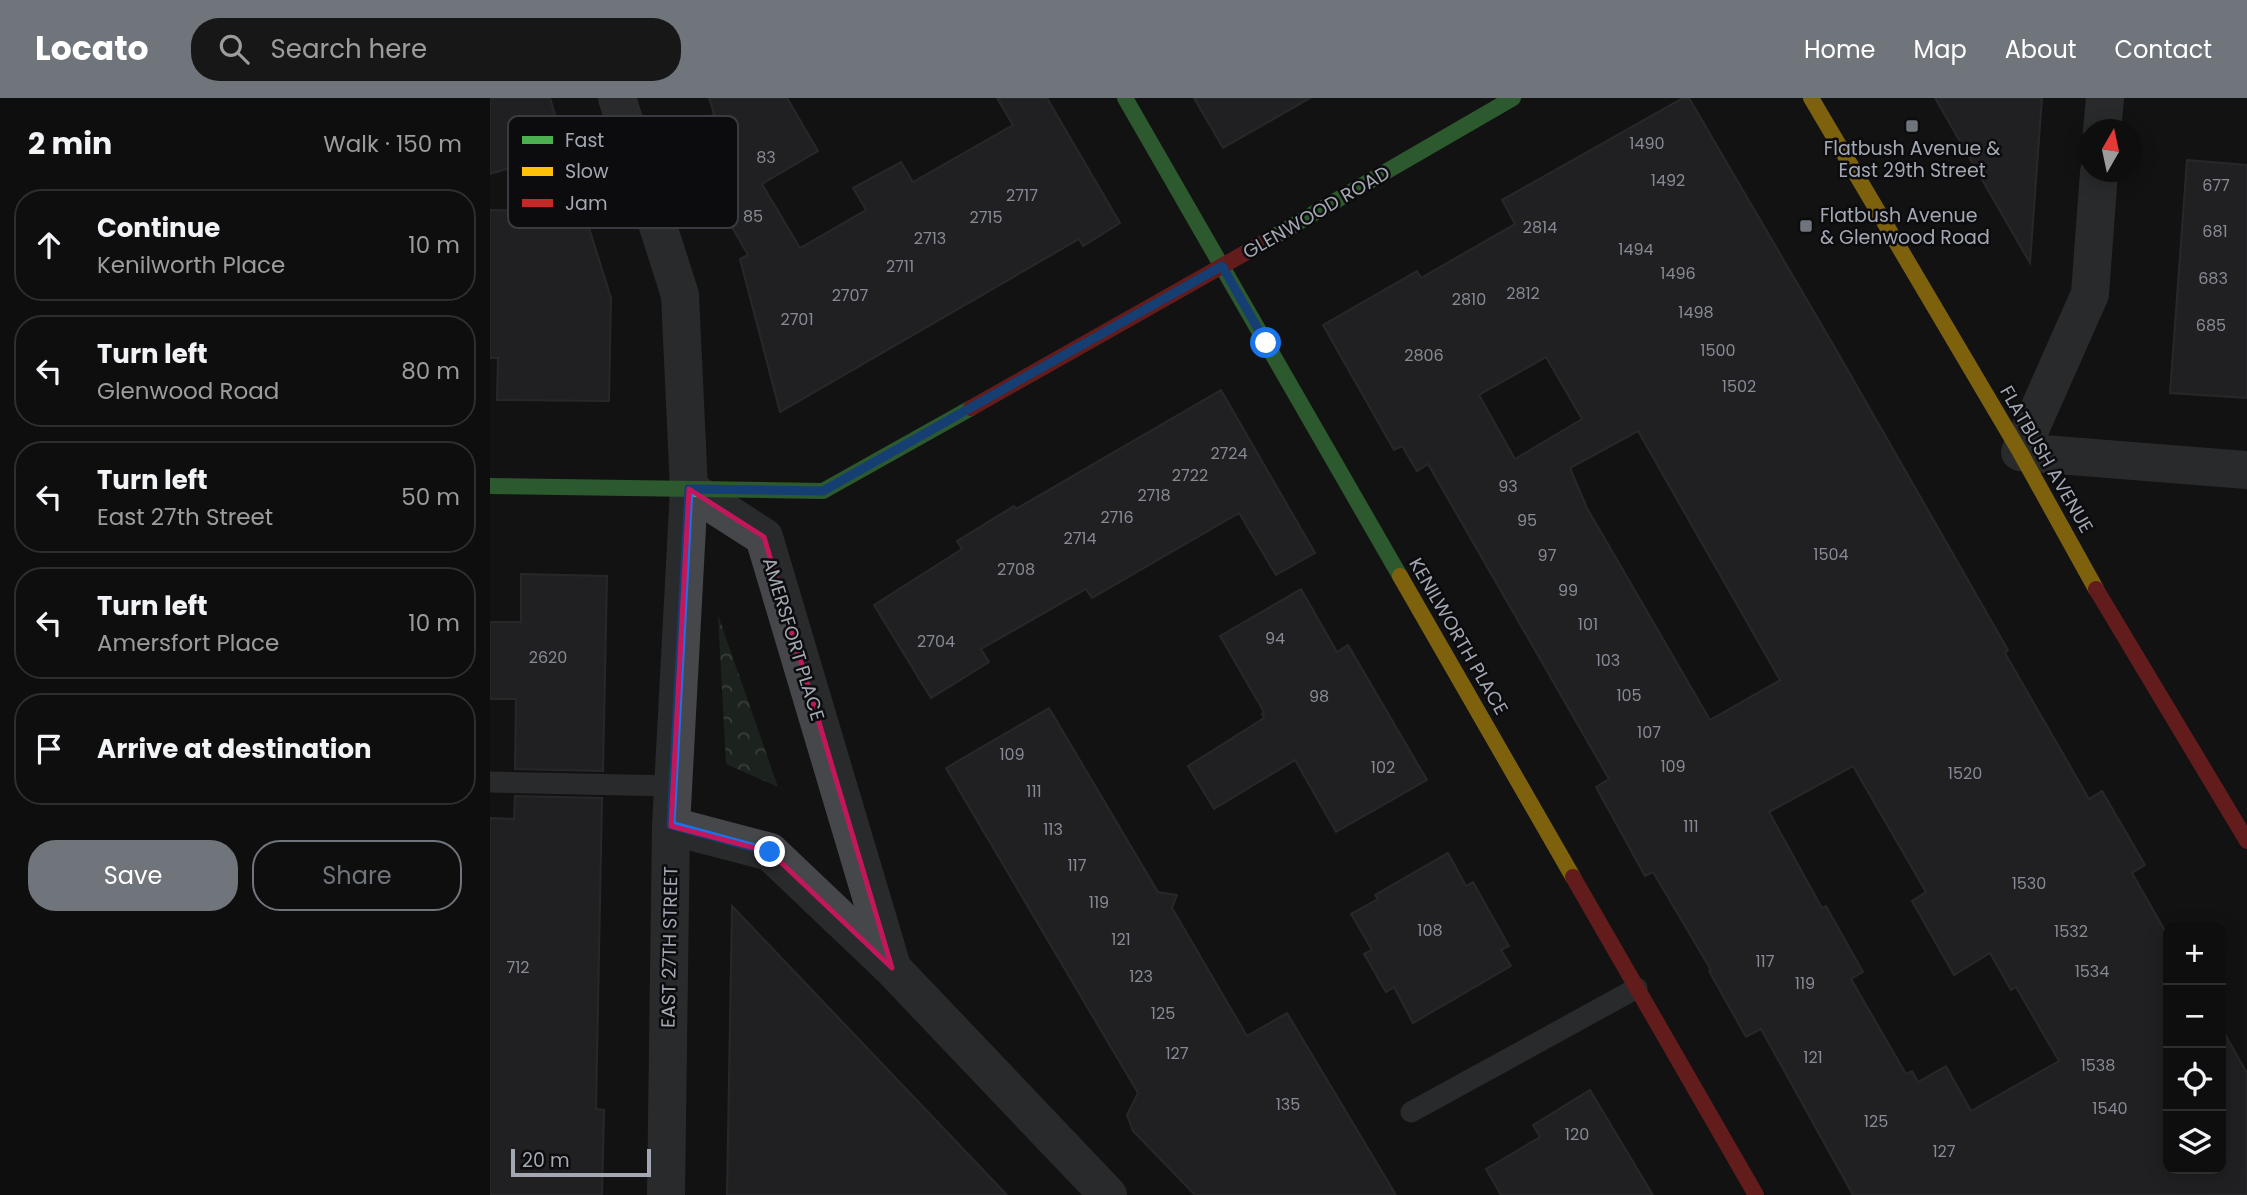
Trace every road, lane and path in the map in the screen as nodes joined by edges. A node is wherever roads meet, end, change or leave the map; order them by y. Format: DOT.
graph roads {
  1 [pos="617,98"];
  2 [pos="1125,98"];
  3 [pos="1513,98"];
  4 [pos="1811,98"];
  5 [pos="2105,98"];
  6 [pos="623,116"];
  7 [pos="2103,119"];
  8 [pos="2098,182"];
  9 [pos="659,228"];
  10 [pos="1222,266"];
  11 [pos="2020,452"];
  12 [pos="2247,470"];
  13 [pos="490,486"];
  14 [pos="689,489"];
  15 [pos="490,782"];
  16 [pos="673,786"];
  17 [pos="671,825"];
  18 [pos="2247,841"];
  19 [pos="892,968"];
  20 [pos="1637,988"];
  21 [pos="1411,1112"];
  22 [pos="666,1195"];
  23 [pos="1108,1195"];
  24 [pos="1756,1195"];
  1 -- 6 [label="street"];
  2 -- 10 [label="street, KENILWORTH PLACE"];
  3 -- 10 [label="street, GLENWOOD ROAD"];
  4 -- 11 [label="street, FLATBUSH AVENUE"];
  5 -- 7 [label="street"];
  8 -- 11 [label="street"];
  9 -- 14 [label="street"];
  10 -- 14 [label="street, GLENWOOD ROAD"];
  10 -- 20 [label="street, KENILWORTH PLACE"];
  11 -- 12 [label="street"];
  11 -- 18 [label="street, FLATBUSH AVENUE"];
  13 -- 14 [label="street, GLENWOOD ROAD"];
  14 -- 16 [label="street, EAST 27TH STREET"];
  14 -- 19 [label="street, AMERSFORT PLACE"];
  15 -- 16 [label="lane"];
  16 -- 17 [label="street, EAST 27TH STREET"];
  17 -- 19 [label="street, AMERSFORT PLACE"];
  17 -- 22 [label="street, EAST 27TH STREET"];
  19 -- 23 [label="street, AMERSFORT PLACE"];
  20 -- 21 [label="lane"];
  20 -- 24 [label="street, KENILWORTH PLACE"];
}
